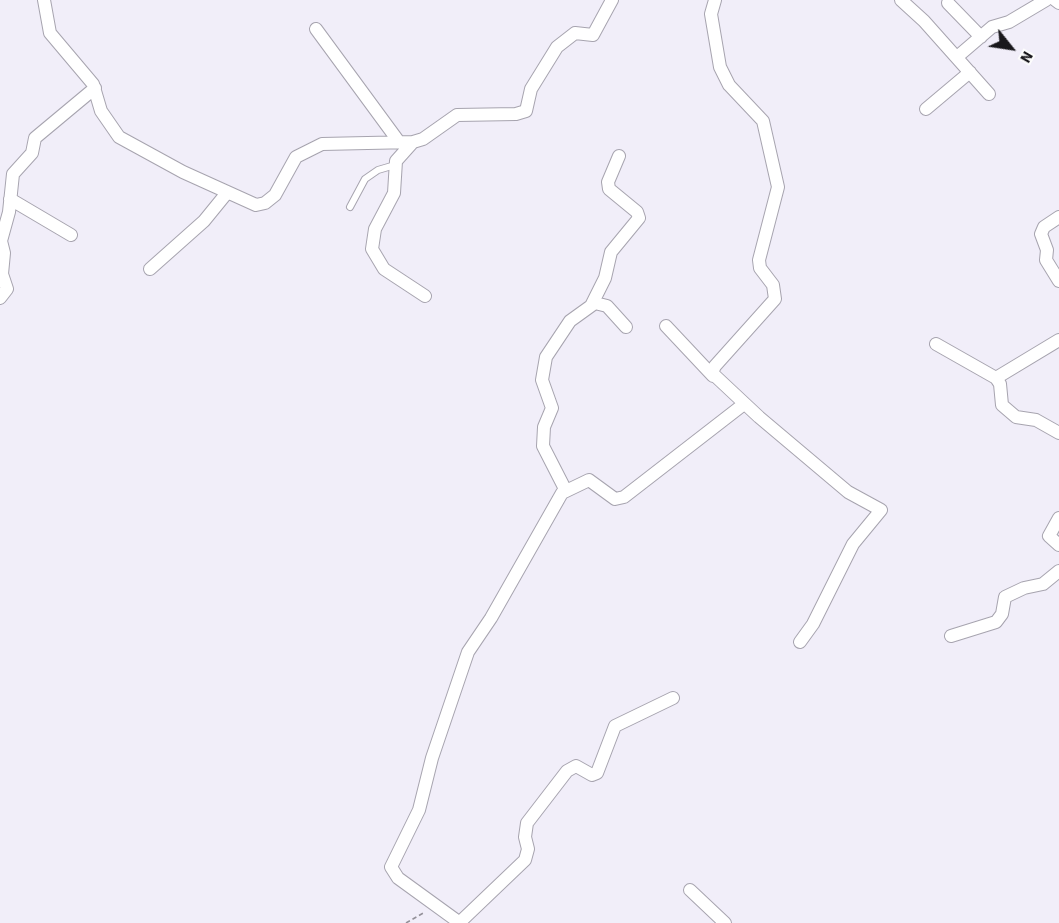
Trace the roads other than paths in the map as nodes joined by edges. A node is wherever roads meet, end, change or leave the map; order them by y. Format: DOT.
graph roads {
  1 [pos="44,0"];
  2 [pos="612,0"];
  3 [pos="715,0"];
  4 [pos="901,0"];
  5 [pos="1046,0"];
  6 [pos="1055,0"];
  7 [pos="948,3"];
  8 [pos="1059,3"];
  9 [pos="316,29"];
  10 [pos="981,37"];
  11 [pos="957,57"];
  12 [pos="970,72"];
  13 [pos="95,88"];
  14 [pos="989,94"];
  15 [pos="926,109"];
  16 [pos="399,142"];
  17 [pos="413,142"];
  18 [pos="619,156"];
  19 [pos="395,165"];
  20 [pos="226,194"];
  21 [pos="10,199"];
  22 [pos="350,207"];
  23 [pos="1059,217"];
  24 [pos="71,235"];
  25 [pos="150,268"];
  26 [pos="1059,281"];
  27 [pos="425,296"];
  28 [pos="0,298"];
  29 [pos="592,304"];
  30 [pos="666,326"];
  31 [pos="626,327"];
  32 [pos="1059,340"];
  33 [pos="936,344"];
  34 [pos="713,376"];
  35 [pos="996,378"];
  36 [pos="744,404"];
  37 [pos="1059,417"];
  38 [pos="1048,426"];
  39 [pos="1059,433"];
  40 [pos="565,489"];
  41 [pos="1059,518"];
  42 [pos="1059,545"];
  43 [pos="1059,571"];
  44 [pos="951,636"];
  45 [pos="800,642"];
  46 [pos="672,698"];
  47 [pos="690,890"];
  48 [pos="459,923"];
  49 [pos="725,923"];
  1 -- 13 [label="street"];
  2 -- 17 [label="street"];
  3 -- 34 [label="street"];
  4 -- 11 [label="street"];
  5 -- 10 [label="street"];
  6 -- 8 [label="street"];
  7 -- 10 [label="street"];
  9 -- 16 [label="street"];
  10 -- 11 [label="street"];
  11 -- 12 [label="street"];
  12 -- 14 [label="street"];
  12 -- 15 [label="street"];
  13 -- 20 [label="street"];
  13 -- 21 [label="street"];
  16 -- 17 [label="street"];
  16 -- 20 [label="street"];
  17 -- 19 [label="street"];
  18 -- 29 [label="street"];
  19 -- 22 [label="lane"];
  19 -- 27 [label="street"];
  20 -- 25 [label="street"];
  21 -- 24 [label="street"];
  21 -- 28 [label="street"];
  23 -- 26 [label="street"];
  29 -- 31 [label="street"];
  29 -- 40 [label="street"];
  30 -- 34 [label="street"];
  32 -- 35 [label="street"];
  33 -- 35 [label="street"];
  34 -- 36 [label="street"];
  35 -- 38 [label="street"];
  36 -- 40 [label="street"];
  36 -- 45 [label="street"];
  37 -- 38 [label="street"];
  38 -- 39 [label="street"];
  40 -- 48 [label="street"];
  41 -- 42 [label="street"];
  43 -- 44 [label="street"];
  46 -- 48 [label="street"];
  47 -- 49 [label="street"];
}
